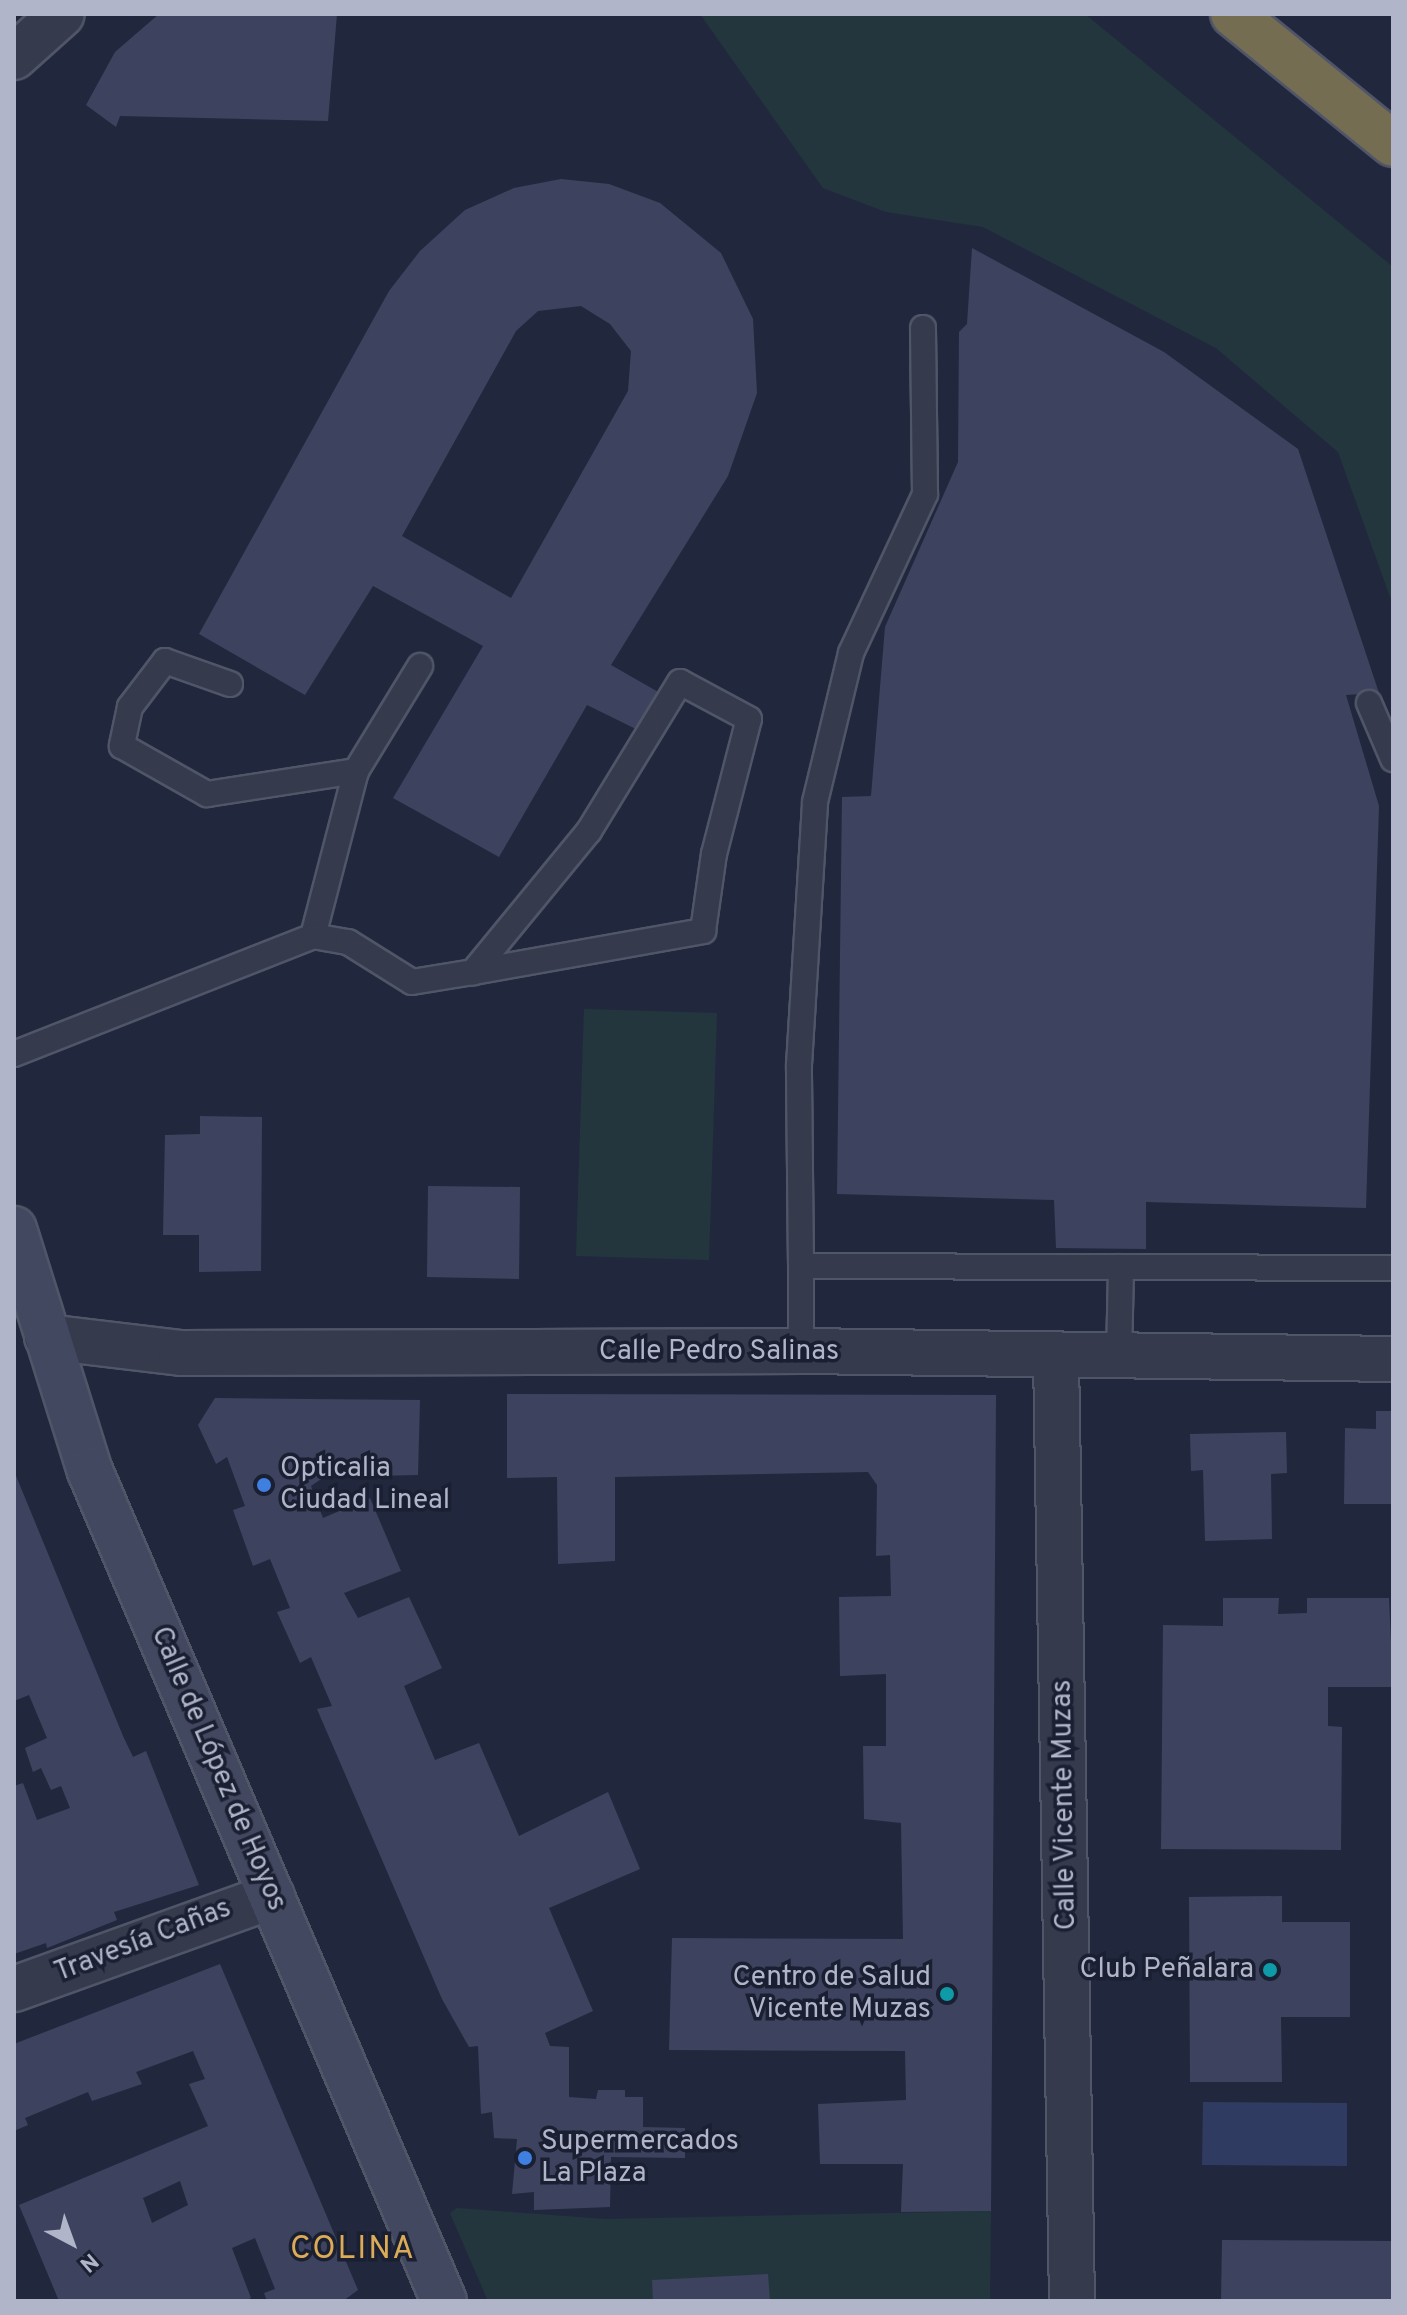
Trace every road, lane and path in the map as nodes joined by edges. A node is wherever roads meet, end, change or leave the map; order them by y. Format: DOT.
graph roads {
  1 [pos="62,14"];
  2 [pos="1233,14"];
  3 [pos="14,57"];
  4 [pos="1393,144"];
  5 [pos="923,328"];
  6 [pos="420,666"];
  7 [pos="230,684"];
  8 [pos="1369,703"];
  9 [pos="1393,759"];
  10 [pos="356,771"];
  11 [pos="313,936"];
  12 [pos="473,972"];
  13 [pos="14,1054"];
  14 [pos="14,1229"];
  15 [pos="801,1266"];
  16 [pos="1121,1267"];
  17 [pos="1393,1268"];
  18 [pos="47,1337"];
  19 [pos="801,1351"];
  20 [pos="1056,1357"];
  21 [pos="1119,1357"];
  22 [pos="1393,1359"];
  23 [pos="272,1896"];
  24 [pos="14,1989"];
  25 [pos="444,2301"];
  26 [pos="1072,2301"];
  1 -- 3 [label="street"];
  2 -- 4 [label="highway"];
  5 -- 15 [label="lane"];
  6 -- 10 [label="lane"];
  7 -- 10 [label="lane"];
  8 -- 9 [label="lane"];
  10 -- 11 [label="lane"];
  11 -- 12 [label="lane"];
  11 -- 13 [label="lane"];
  12 -- 12 [label="lane"];
  14 -- 18 [label="street, Calle de López de Hoyos"];
  15 -- 16 [label="lane"];
  15 -- 19 [label="lane"];
  16 -- 17 [label="lane"];
  16 -- 21 [label="lane"];
  18 -- 19 [label="street, Calle Pedro Salinas"];
  18 -- 23 [label="street, Calle de López de Hoyos"];
  19 -- 20 [label="street, Calle Pedro Salinas"];
  20 -- 21 [label="street, Calle Pedro Salinas"];
  20 -- 26 [label="street, Calle Vicente Muzas"];
  21 -- 22 [label="street, Calle Pedro Salinas"];
  23 -- 24 [label="street, Travesía Cañas"];
  23 -- 25 [label="street, Calle de López de Hoyos"];
}
